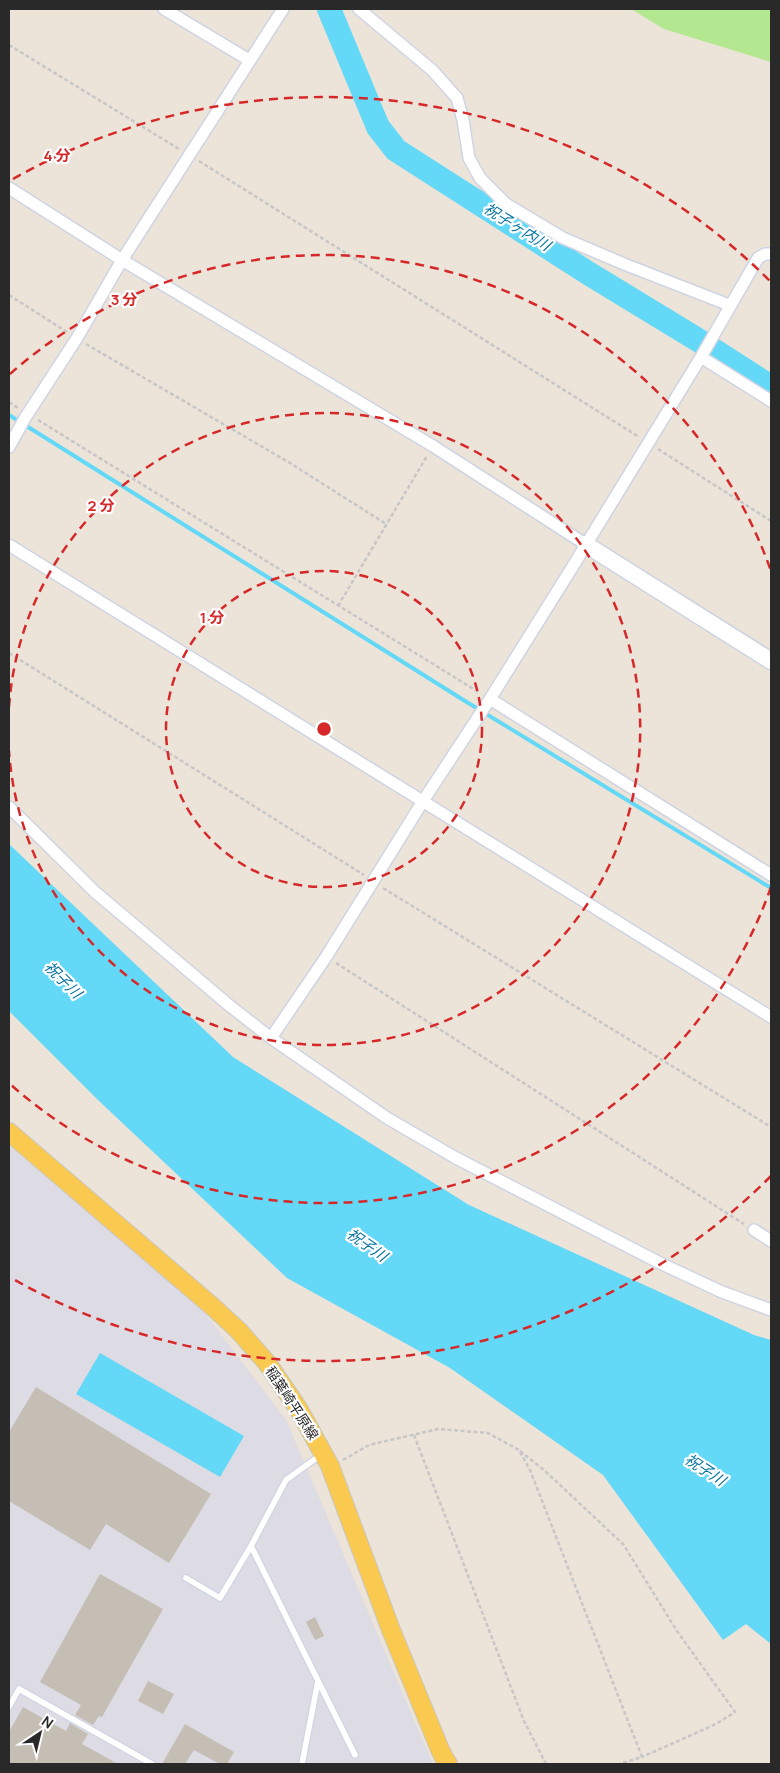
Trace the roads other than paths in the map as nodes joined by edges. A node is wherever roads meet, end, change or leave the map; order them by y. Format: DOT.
graph roads {
  1 [pos="164,9"];
  2 [pos="283,9"];
  3 [pos="359,9"];
  4 [pos="249,60"];
  5 [pos="9,188"];
  6 [pos="771,254"];
  7 [pos="122,260"];
  8 [pos="729,305"];
  9 [pos="701,356"];
  10 [pos="771,401"];
  11 [pos="9,447"];
  12 [pos="585,544"];
  13 [pos="9,545"];
  14 [pos="771,661"];
  15 [pos="488,701"];
  16 [pos="423,801"];
  17 [pos="9,807"];
  18 [pos="771,875"];
  19 [pos="771,1017"];
  20 [pos="271,1038"];
  21 [pos="9,1132"];
  22 [pos="754,1230"];
  23 [pos="771,1241"];
  24 [pos="771,1310"];
  25 [pos="327,1460"];
  26 [pos="251,1546"];
  27 [pos="186,1578"];
  28 [pos="318,1681"];
  29 [pos="9,1707"];
  30 [pos="355,1755"];
  31 [pos="152,1764"];
  32 [pos="302,1764"];
  33 [pos="448,1764"];
  1 -- 4 [label="street"];
  2 -- 4 [label="street"];
  3 -- 8 [label="street"];
  4 -- 7 [label="street"];
  5 -- 7 [label="street"];
  6 -- 8 [label="street"];
  7 -- 11 [label="street"];
  7 -- 12 [label="street"];
  8 -- 9 [label="street"];
  9 -- 10 [label="street"];
  9 -- 12 [label="street"];
  12 -- 14 [label="street"];
  12 -- 15 [label="street"];
  13 -- 16 [label="street"];
  15 -- 16 [label="street"];
  15 -- 18 [label="street"];
  16 -- 19 [label="street"];
  16 -- 20 [label="street"];
  17 -- 20 [label="street"];
  20 -- 24 [label="street"];
  21 -- 25 [label="main road, 稲葉崎平原線"];
  22 -- 23 [label="street"];
  25 -- 26 [label="lane"];
  25 -- 33 [label="main road, 稲葉崎平原線"];
  26 -- 27 [label="lane"];
  26 -- 28 [label="lane"];
  28 -- 30 [label="lane"];
  28 -- 32 [label="lane"];
  29 -- 31 [label="lane"];
}
